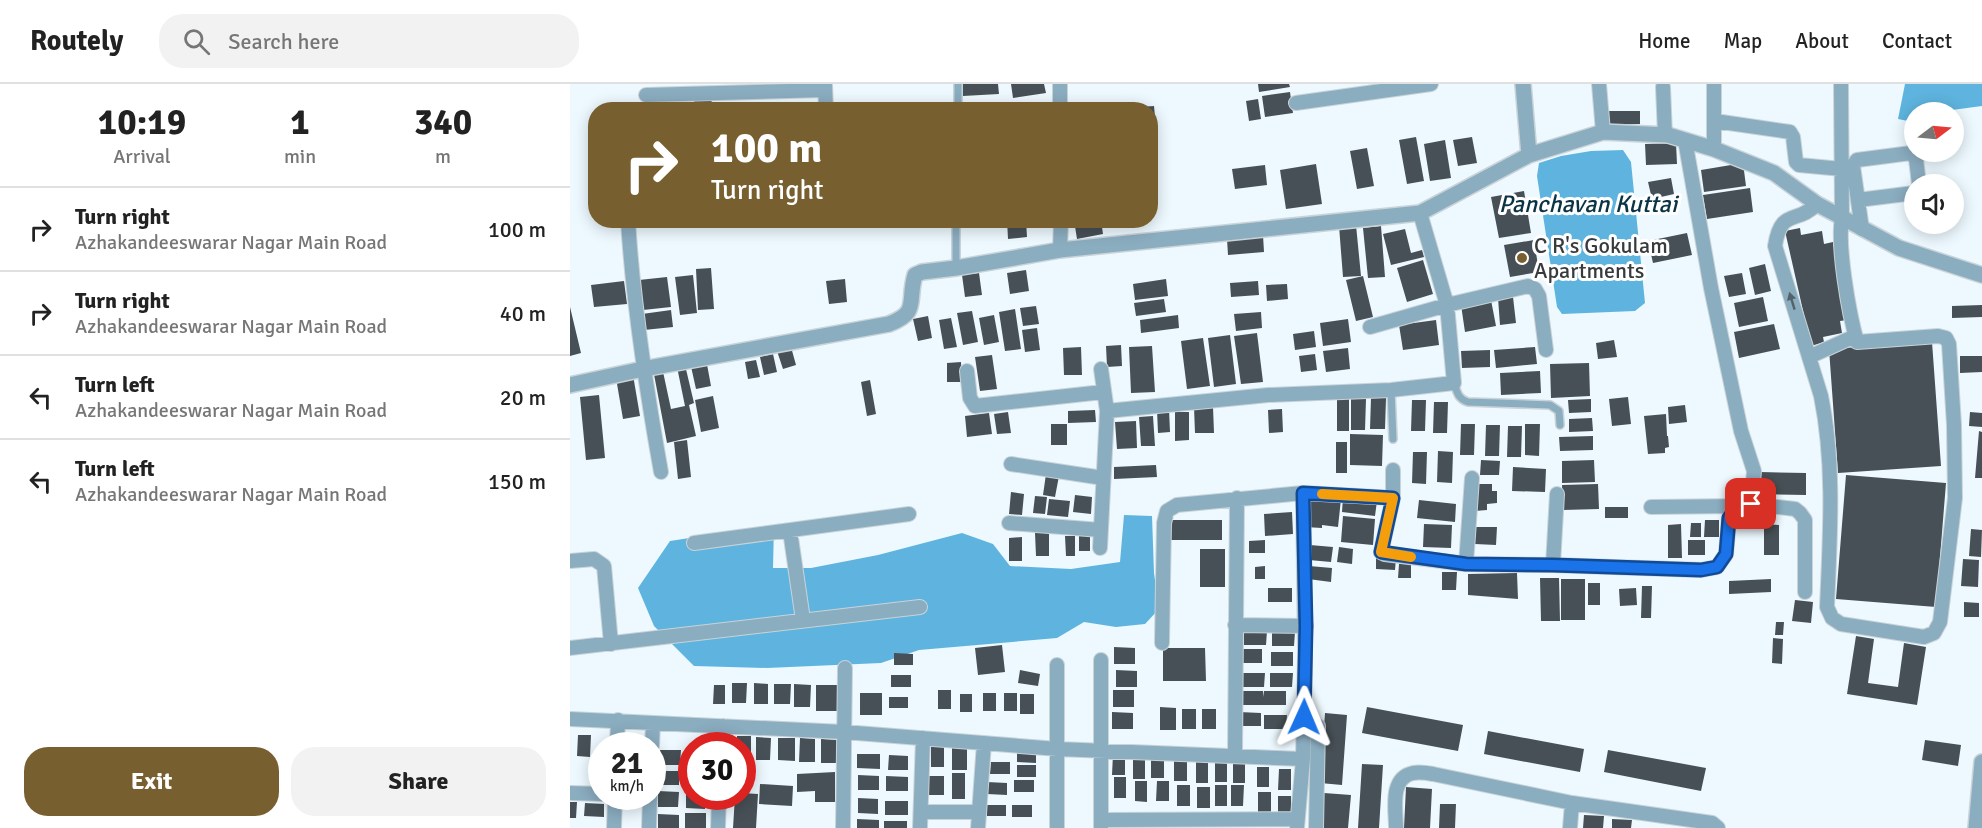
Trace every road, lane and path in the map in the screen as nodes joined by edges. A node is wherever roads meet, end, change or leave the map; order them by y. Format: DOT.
graph roads {
  1 [pos="958,84"];
  2 [pos="1060,84"];
  3 [pos="1431,84"];
  4 [pos="1523,84"];
  5 [pos="1599,84"];
  6 [pos="1714,84"];
  7 [pos="1840,84"];
  8 [pos="825,87"];
  9 [pos="1664,87"];
  10 [pos="725,88"];
  11 [pos="646,95"];
  12 [pos="826,102"];
  13 [pos="958,102"];
  14 [pos="1060,102"];
  15 [pos="1296,103"];
  16 [pos="1715,121"];
  17 [pos="1603,132"];
  18 [pos="1665,135"];
  19 [pos="1685,140"];
  20 [pos="1714,149"];
  21 [pos="1529,155"];
  22 [pos="1842,169"];
  23 [pos="1918,174"];
  24 [pos="1904,194"];
  25 [pos="1858,200"];
  26 [pos="1817,204"];
  27 [pos="1420,213"];
  28 [pos="1842,218"];
  29 [pos="628,228"];
  30 [pos="956,228"];
  31 [pos="1061,228"];
  32 [pos="1863,229"];
  33 [pos="1060,250"];
  34 [pos="956,268"];
  35 [pos="1982,275"];
  36 [pos="1447,305"];
  37 [pos="1370,327"];
  38 [pos="1855,336"];
  39 [pos="1546,350"];
  40 [pos="1809,357"];
  41 [pos="643,369"];
  42 [pos="1101,369"];
  43 [pos="967,371"];
  44 [pos="1454,383"];
  45 [pos="570,385"];
  46 [pos="1391,390"];
  47 [pos="1103,392"];
  48 [pos="1107,411"];
  49 [pos="1560,425"];
  50 [pos="1393,439"];
  51 [pos="1011,464"];
  52 [pos="1393,470"];
  53 [pos="661,472"];
  54 [pos="1103,478"];
  55 [pos="1472,478"];
  56 [pos="1303,493"];
  57 [pos="1557,494"];
  58 [pos="1237,498"];
  59 [pos="1393,498"];
  60 [pos="1745,505"];
  61 [pos="1652,507"];
  62 [pos="909,514"];
  63 [pos="1009,523"];
  64 [pos="1101,530"];
  65 [pos="790,531"];
  66 [pos="694,543"];
  67 [pos="1100,548"];
  68 [pos="570,561"];
  69 [pos="1466,564"];
  70 [pos="1553,565"];
  71 [pos="1805,592"];
  72 [pos="920,606"];
  73 [pos="803,620"];
  74 [pos="1235,625"];
  75 [pos="1306,626"];
  76 [pos="1162,643"];
  77 [pos="611,644"];
  78 [pos="570,648"];
  79 [pos="1101,660"];
  80 [pos="1057,665"];
  81 [pos="845,668"];
  82 [pos="570,719"];
  83 [pos="618,720"];
  84 [pos="653,723"];
  85 [pos="723,726"];
  86 [pos="1318,726"];
  87 [pos="618,732"];
  88 [pos="653,732"];
  89 [pos="723,732"];
  90 [pos="844,732"];
  91 [pos="923,738"];
  92 [pos="984,743"];
  93 [pos="1058,749"];
  94 [pos="1101,751"];
  95 [pos="1235,756"];
  96 [pos="1303,759"];
  97 [pos="1982,762"];
  98 [pos="570,793"];
  99 [pos="588,794"];
  100 [pos="1572,803"];
  101 [pos="615,810"];
  102 [pos="650,810"];
  103 [pos="719,810"];
  104 [pos="922,812"];
  105 [pos="978,812"];
  106 [pos="1648,821"];
  107 [pos="1297,823"];
  108 [pos="1101,824"];
  109 [pos="1168,824"];
  110 [pos="1229,824"];
  111 [pos="614,828"];
  112 [pos="649,828"];
  113 [pos="718,828"];
  114 [pos="843,828"];
  115 [pos="920,828"];
  116 [pos="978,828"];
  117 [pos="1057,828"];
  118 [pos="1316,828"];
  119 [pos="1395,828"];
  120 [pos="1570,828"];
  121 [pos="1718,828"];
  122 [pos="1976,828"];
  1 -- 13 [label="lane"];
  2 -- 14 [label="street"];
  3 -- 15 [label="street"];
  4 -- 21 [label="street"];
  5 -- 17 [label="street"];
  6 -- 16 [label="street"];
  7 -- 22 [label="street"];
  8 -- 10 [label="street"];
  8 -- 12 [label="street"];
  9 -- 18 [label="street"];
  10 -- 11 [label="street"];
  16 -- 20 [label="street"];
  16 -- 22 [label="street"];
  17 -- 18 [label="street"];
  17 -- 21 [label="street"];
  18 -- 19 [label="street"];
  19 -- 20 [label="street"];
  19 -- 60 [label="street"];
  20 -- 26 [label="street"];
  21 -- 27 [label="street"];
  22 -- 28 [label="street"];
  23 -- 25 [label="street"];
  24 -- 25 [label="street"];
  25 -- 32 [label="street"];
  26 -- 28 [label="street"];
  40 -- 26 [label="street, one-way"];
  27 -- 33 [label="street"];
  27 -- 36 [label="street"];
  28 -- 32 [label="street"];
  28 -- 38 [label="street"];
  29 -- 41 [label="street"];
  30 -- 34 [label="lane"];
  31 -- 33 [label="street"];
  32 -- 35 [label="street"];
  33 -- 34 [label="street"];
  34 -- 41 [label="street"];
  36 -- 37 [label="street"];
  36 -- 39 [label="street"];
  36 -- 44 [label="street"];
  38 -- 40 [label="street"];
  38 -- 40 [label="street"];
  41 -- 45 [label="street"];
  41 -- 53 [label="street"];
  42 -- 47 [label="street"];
  43 -- 47 [label="street"];
  44 -- 46 [label="street"];
  44 -- 49 [label="lane"];
  46 -- 48 [label="street"];
  46 -- 50 [label="lane"];
  47 -- 48 [label="street"];
  48 -- 54 [label="street"];
  51 -- 54 [label="street"];
  52 -- 59 [label="street"];
  54 -- 64 [label="street"];
  55 -- 69 [label="street"];
  56 -- 58 [label="street"];
  56 -- 59 [label="street"];
  56 -- 75 [label="street"];
  57 -- 70 [label="street"];
  58 -- 74 [label="street"];
  58 -- 76 [label="street"];
  59 -- 69 [label="street"];
  60 -- 61 [label="street"];
  60 -- 70 [label="street"];
  60 -- 71 [label="street"];
  62 -- 65 [label="street"];
  63 -- 64 [label="street"];
  64 -- 67 [label="street"];
  65 -- 66 [label="street"];
  65 -- 73 [label="street"];
  68 -- 77 [label="street"];
  69 -- 70 [label="street"];
  72 -- 73 [label="street"];
  73 -- 77 [label="street"];
  74 -- 75 [label="street"];
  74 -- 95 [label="street"];
  75 -- 96 [label="street"];
  77 -- 78 [label="street"];
  79 -- 94 [label="street"];
  80 -- 93 [label="street"];
  81 -- 90 [label="street"];
  82 -- 83 [label="street"];
  83 -- 84 [label="street"];
  83 -- 87 [label="street"];
  84 -- 85 [label="street"];
  84 -- 88 [label="street"];
  85 -- 89 [label="street"];
  85 -- 90 [label="street"];
  86 -- 118 [label="street"];
  90 -- 91 [label="street"];
  90 -- 114 [label="street"];
  91 -- 92 [label="street"];
  91 -- 104 [label="street"];
  92 -- 93 [label="street"];
  92 -- 105 [label="street"];
  93 -- 94 [label="street"];
  93 -- 117 [label="street"];
  94 -- 95 [label="street"];
  94 -- 108 [label="street"];
  95 -- 96 [label="street"];
  96 -- 107 [label="street"];
  97 -- 122 [label="street"];
  98 -- 99 [label="street"];
  100 -- 106 [label="street"];
  100 -- 119 [label="street"];
  100 -- 120 [label="street"];
  101 -- 111 [label="street"];
  102 -- 112 [label="street"];
  103 -- 113 [label="street"];
  104 -- 105 [label="street"];
  104 -- 115 [label="street"];
  105 -- 116 [label="street"];
  106 -- 121 [label="street"];
  107 -- 110 [label="street"];
  108 -- 109 [label="street"];
  109 -- 110 [label="street"];
}
